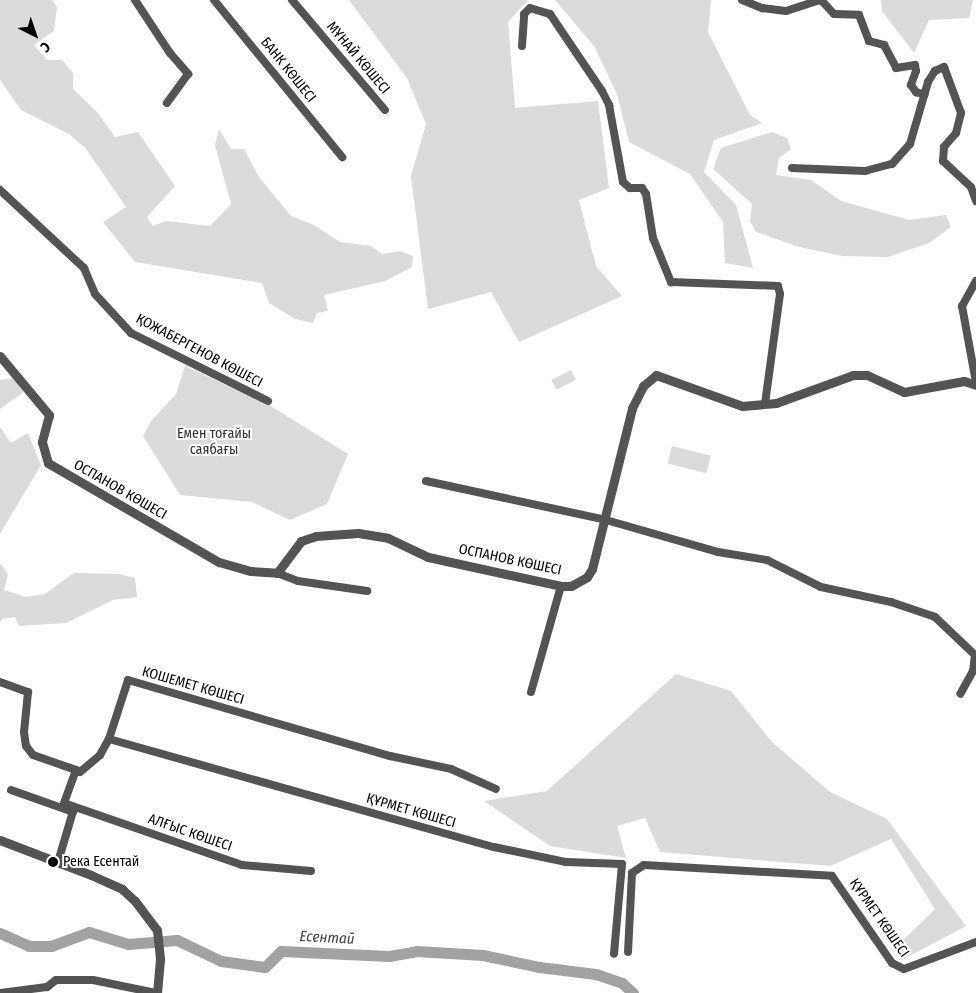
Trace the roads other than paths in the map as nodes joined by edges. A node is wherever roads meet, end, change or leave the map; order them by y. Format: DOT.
graph roads {
  1 [pos="135,0"];
  2 [pos="214,0"];
  3 [pos="292,0"];
  4 [pos="742,0"];
  5 [pos="820,0"];
  6 [pos="522,46"];
  7 [pos="925,96"];
  8 [pos="167,103"];
  9 [pos="385,110"];
  10 [pos="342,157"];
  11 [pos="792,168"];
  12 [pos="0,190"];
  13 [pos="976,201"];
  14 [pos="976,281"];
  15 [pos="0,356"];
  16 [pos="976,384"];
  17 [pos="268,401"];
  18 [pos="765,404"];
  19 [pos="426,481"];
  20 [pos="606,520"];
  21 [pos="277,573"];
  22 [pos="561,586"];
  23 [pos="367,591"];
  24 [pos="975,655"];
  25 [pos="0,682"];
  26 [pos="531,692"];
  27 [pos="960,694"];
  28 [pos="109,739"];
  29 [pos="76,770"];
  30 [pos="496,789"];
  31 [pos="11,790"];
  32 [pos="74,809"];
  33 [pos="0,840"];
  34 [pos="58,862"];
  35 [pos="311,871"];
  36 [pos="976,942"];
  37 [pos="628,952"];
  38 [pos="614,954"];
  39 [pos="0,993"];
  40 [pos="156,993"];
  1 -- 8 [label="street"];
  2 -- 10 [label="street, БАНК КӨШЕСІ"];
  3 -- 9 [label="street, МҰНАЙ КӨШЕСІ"];
  4 -- 5 [label="street"];
  5 -- 7 [label="street"];
  6 -- 18 [label="street"];
  7 -- 11 [label="street"];
  7 -- 13 [label="street"];
  12 -- 17 [label="street, ҚОЖАБЕРГЕНОВ КӨШЕСІ"];
  14 -- 16 [label="street"];
  15 -- 21 [label="street, ОСПАНОВ КӨШЕСІ"];
  16 -- 18 [label="street, ОСПАНОВ КӨШЕСІ"];
  18 -- 20 [label="street, ОСПАНОВ КӨШЕСІ"];
  19 -- 20 [label="street"];
  20 -- 22 [label="street, ОСПАНОВ КӨШЕСІ"];
  20 -- 24 [label="street"];
  21 -- 22 [label="street, ОСПАНОВ КӨШЕСІ"];
  21 -- 23 [label="street"];
  22 -- 26 [label="street"];
  24 -- 27 [label="street"];
  25 -- 29 [label="street"];
  28 -- 29 [label="street, КОШЕМЕТ КӨШЕСІ"];
  28 -- 30 [label="street, КОШЕМЕТ КӨШЕСІ"];
  28 -- 38 [label="street, ҚҰРМЕТ КӨШЕСІ"];
  29 -- 32 [label="street, АЛҒЫС КӨШЕСІ"];
  31 -- 32 [label="street, АЛҒЫС КӨШЕСІ"];
  32 -- 34 [label="street"];
  32 -- 35 [label="street, АЛҒЫС КӨШЕСІ"];
  33 -- 34 [label="street"];
  34 -- 40 [label="street"];
  36 -- 37 [label="street, ҚҰРМЕТ КӨШЕСІ"];
  39 -- 40 [label="street"];
}
